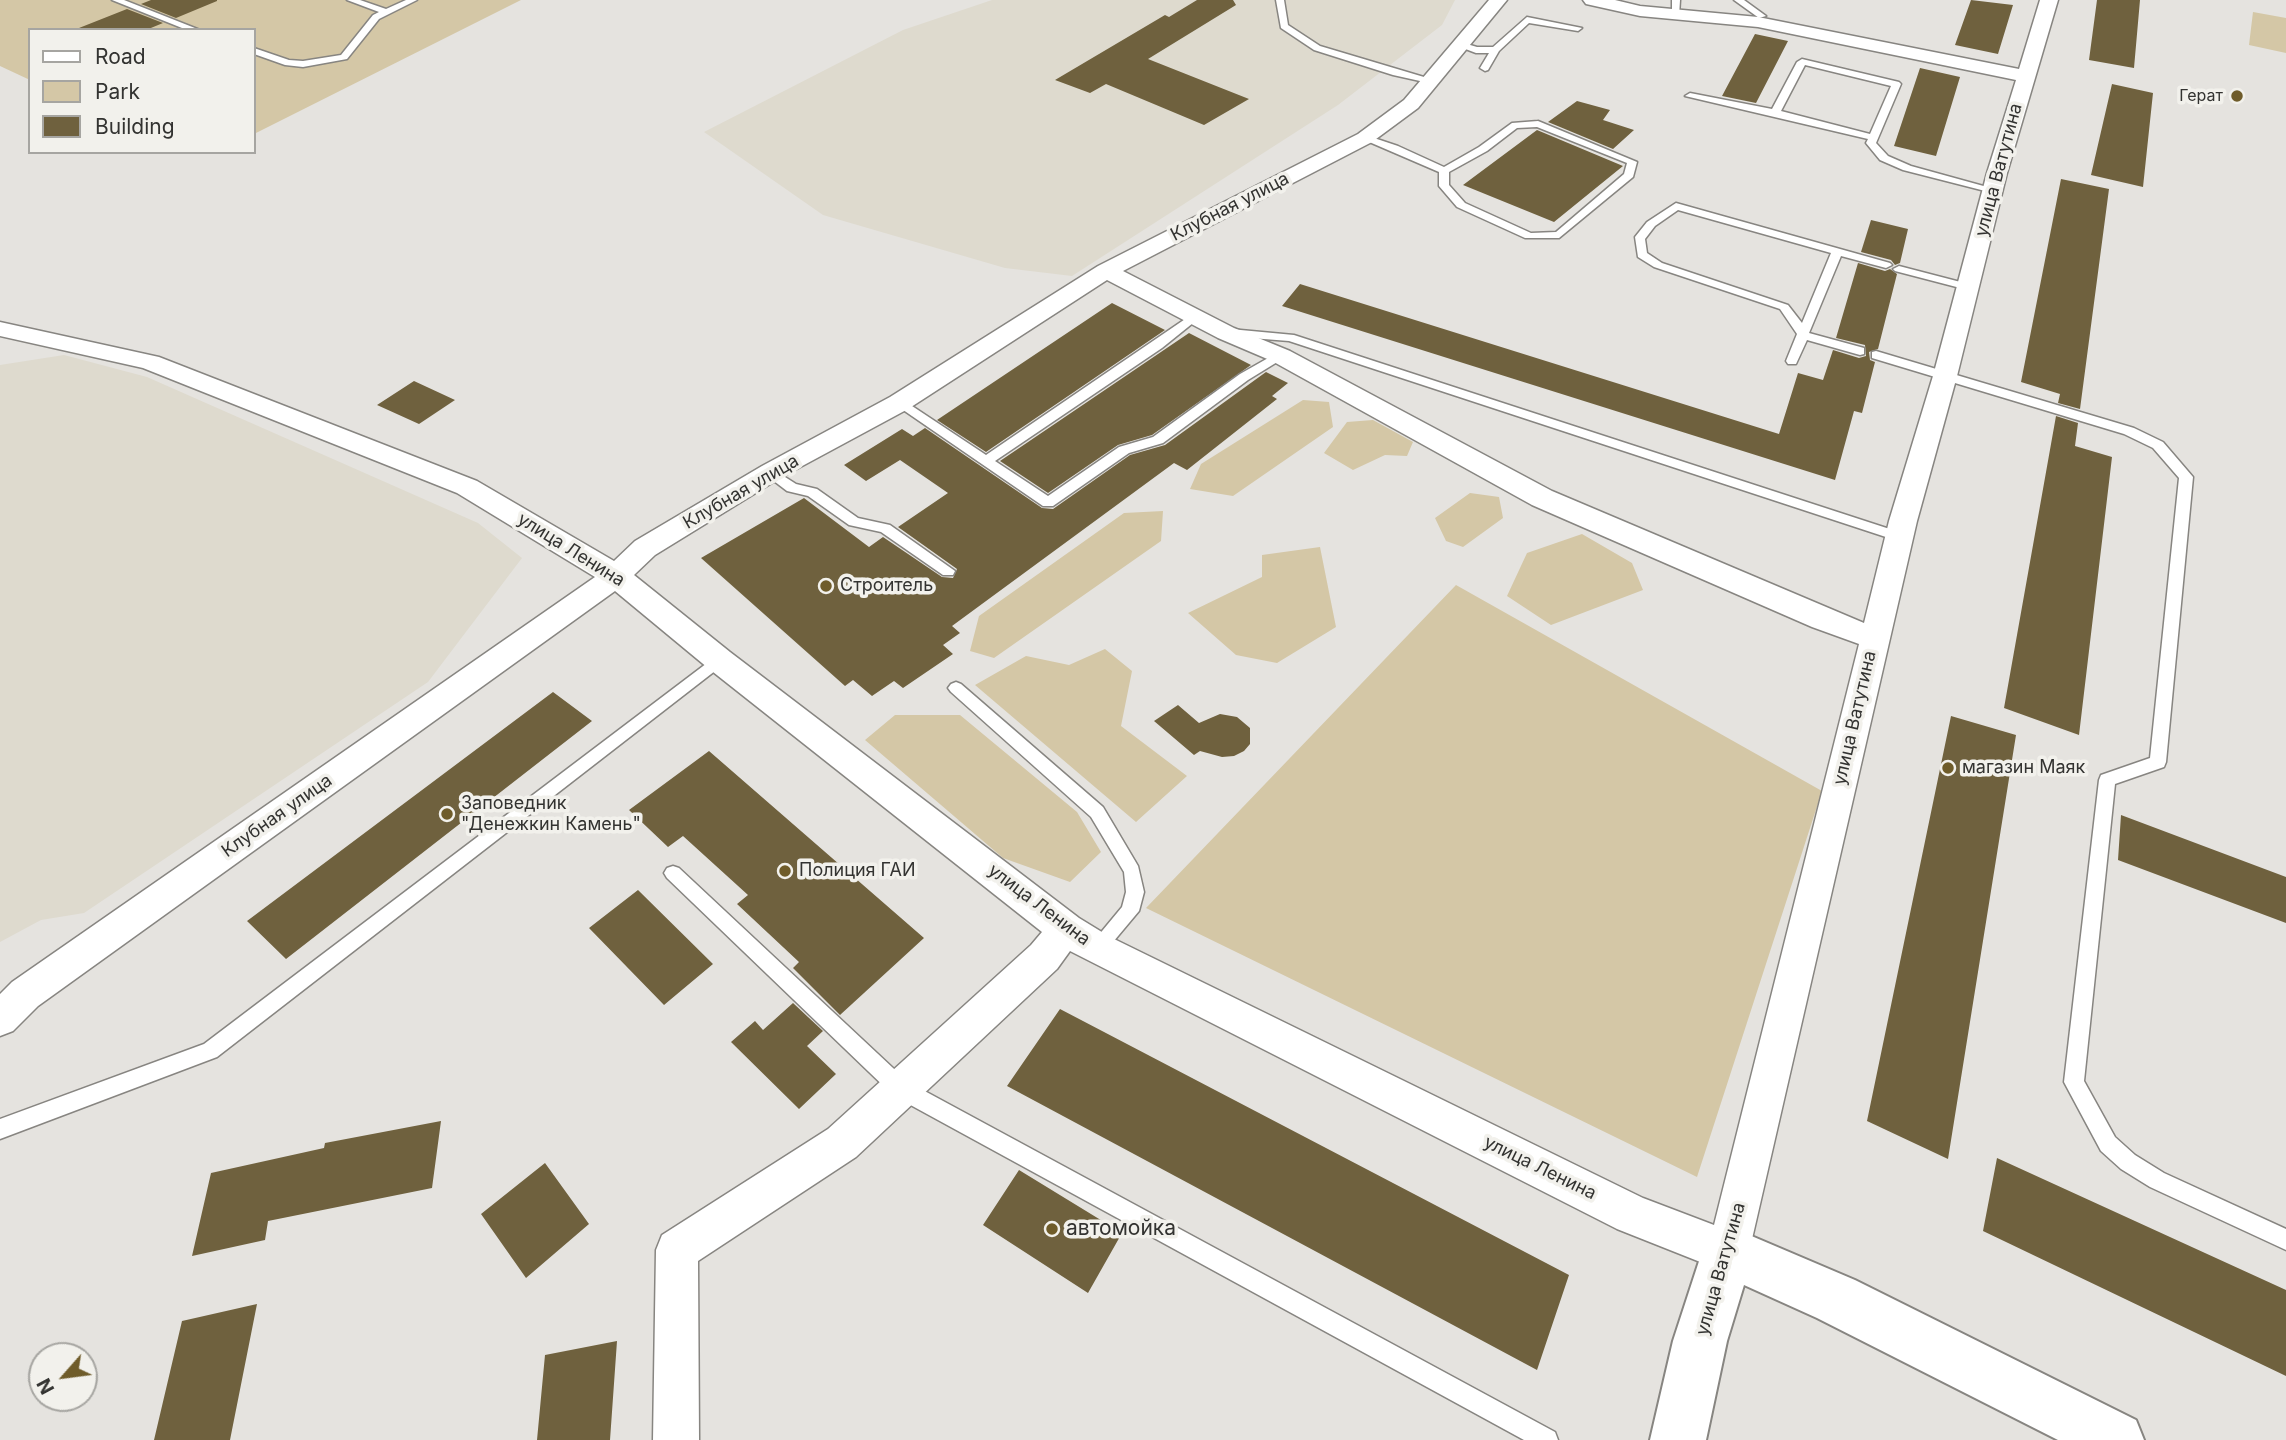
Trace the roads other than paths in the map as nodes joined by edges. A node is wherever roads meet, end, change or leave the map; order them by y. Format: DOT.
graph roads {
  1 [pos="116,0"];
  2 [pos="351,0"];
  3 [pos="413,0"];
  4 [pos="1280,0"];
  5 [pos="1498,0"];
  6 [pos="1592,0"];
  7 [pos="1738,0"];
  8 [pos="1774,0"];
  9 [pos="2049,0"];
  10 [pos="1676,7"];
  11 [pos="384,11"];
  12 [pos="1760,19"];
  13 [pos="191,28"];
  14 [pos="1578,28"];
  15 [pos="1460,46"];
  16 [pos="1495,50"];
  17 [pos="256,52"];
  18 [pos="1485,68"];
  19 [pos="2024,76"];
  20 [pos="1429,80"];
  21 [pos="1690,96"];
  22 [pos="1775,113"];
  23 [pos="1365,138"];
  24 [pos="1874,138"];
  25 [pos="1444,171"];
  26 [pos="1993,190"];
  27 [pos="1837,251"];
  28 [pos="1886,265"];
  29 [pos="1899,269"];
  30 [pos="1106,271"];
  31 [pos="1968,287"];
  32 [pos="1194,317"];
  33 [pos="0,329"];
  34 [pos="1226,333"];
  35 [pos="1804,335"];
  36 [pos="1860,351"];
  37 [pos="1876,355"];
  38 [pos="1281,356"];
  39 [pos="1792,360"];
  40 [pos="1945,376"];
  41 [pos="899,403"];
  42 [pos="986,461"];
  43 [pos="771,472"];
  44 [pos="1899,537"];
  45 [pos="948,571"];
  46 [pos="616,576"];
  47 [pos="1874,638"];
  48 [pos="719,660"];
  49 [pos="956,688"];
  50 [pos="673,873"];
  51 [pos="1081,938"];
  52 [pos="0,1019"];
  53 [pos="901,1089"];
  54 [pos="0,1129"];
  55 [pos="2286,1240"];
  56 [pos="1728,1252"];
  57 [pos="676,1440"];
  58 [pos="1547,1440"];
  59 [pos="1678,1440"];
  60 [pos="2116,1440"];
  1 -- 13 [label="lane"];
  2 -- 11 [label="lane"];
  3 -- 11 [label="lane"];
  4 -- 20 [label="lane"];
  5 -- 15 [label="street, Клубная улица"];
  6 -- 10 [label="street"];
  7 -- 12 [label="lane"];
  8 -- 12 [label="street"];
  9 -- 19 [label="street, улица Ватутина"];
  10 -- 12 [label="street"];
  11 -- 17 [label="lane"];
  12 -- 19 [label="street"];
  14 -- 16 [label="lane"];
  15 -- 16 [label="lane"];
  15 -- 20 [label="street, Клубная улица"];
  16 -- 18 [label="lane"];
  19 -- 26 [label="street, улица Ватутина"];
  20 -- 23 [label="street, Клубная улица"];
  21 -- 22 [label="lane"];
  22 -- 24 [label="lane"];
  22 -- 24 [label="lane"];
  23 -- 25 [label="lane"];
  23 -- 30 [label="street, Клубная улица"];
  24 -- 26 [label="lane"];
  25 -- 25 [label="lane"];
  26 -- 31 [label="street, улица Ватутина"];
  27 -- 28 [label="lane"];
  27 -- 35 [label="lane"];
  27 -- 35 [label="lane"];
  29 -- 31 [label="lane"];
  30 -- 32 [label="street"];
  30 -- 41 [label="street, Клубная улица"];
  31 -- 40 [label="street, улица Ватутина"];
  32 -- 34 [label="street"];
  32 -- 42 [label="lane"];
  33 -- 46 [label="street, улица Ленина"];
  34 -- 38 [label="street"];
  34 -- 44 [label="lane"];
  35 -- 36 [label="lane"];
  35 -- 39 [label="lane"];
  37 -- 40 [label="lane"];
  38 -- 42 [label="lane"];
  38 -- 47 [label="street"];
  40 -- 44 [label="street, улица Ватутина"];
  40 -- 55 [label="lane"];
  41 -- 42 [label="lane"];
  41 -- 43 [label="street, Клубная улица"];
  43 -- 45 [label="lane"];
  43 -- 46 [label="street, Клубная улица"];
  44 -- 47 [label="street, улица Ватутина"];
  46 -- 48 [label="street, улица Ленина"];
  46 -- 52 [label="street, Клубная улица"];
  47 -- 56 [label="street, улица Ватутина"];
  48 -- 51 [label="street, улица Ленина"];
  48 -- 54 [label="lane"];
  49 -- 51 [label="lane"];
  50 -- 53 [label="lane"];
  51 -- 53 [label="street"];
  51 -- 56 [label="street, улица Ленина"];
  53 -- 57 [label="street"];
  53 -- 58 [label="lane"];
  56 -- 59 [label="main road, улица Ватутина"];
  56 -- 60 [label="main road, улица Ленина"];
}
